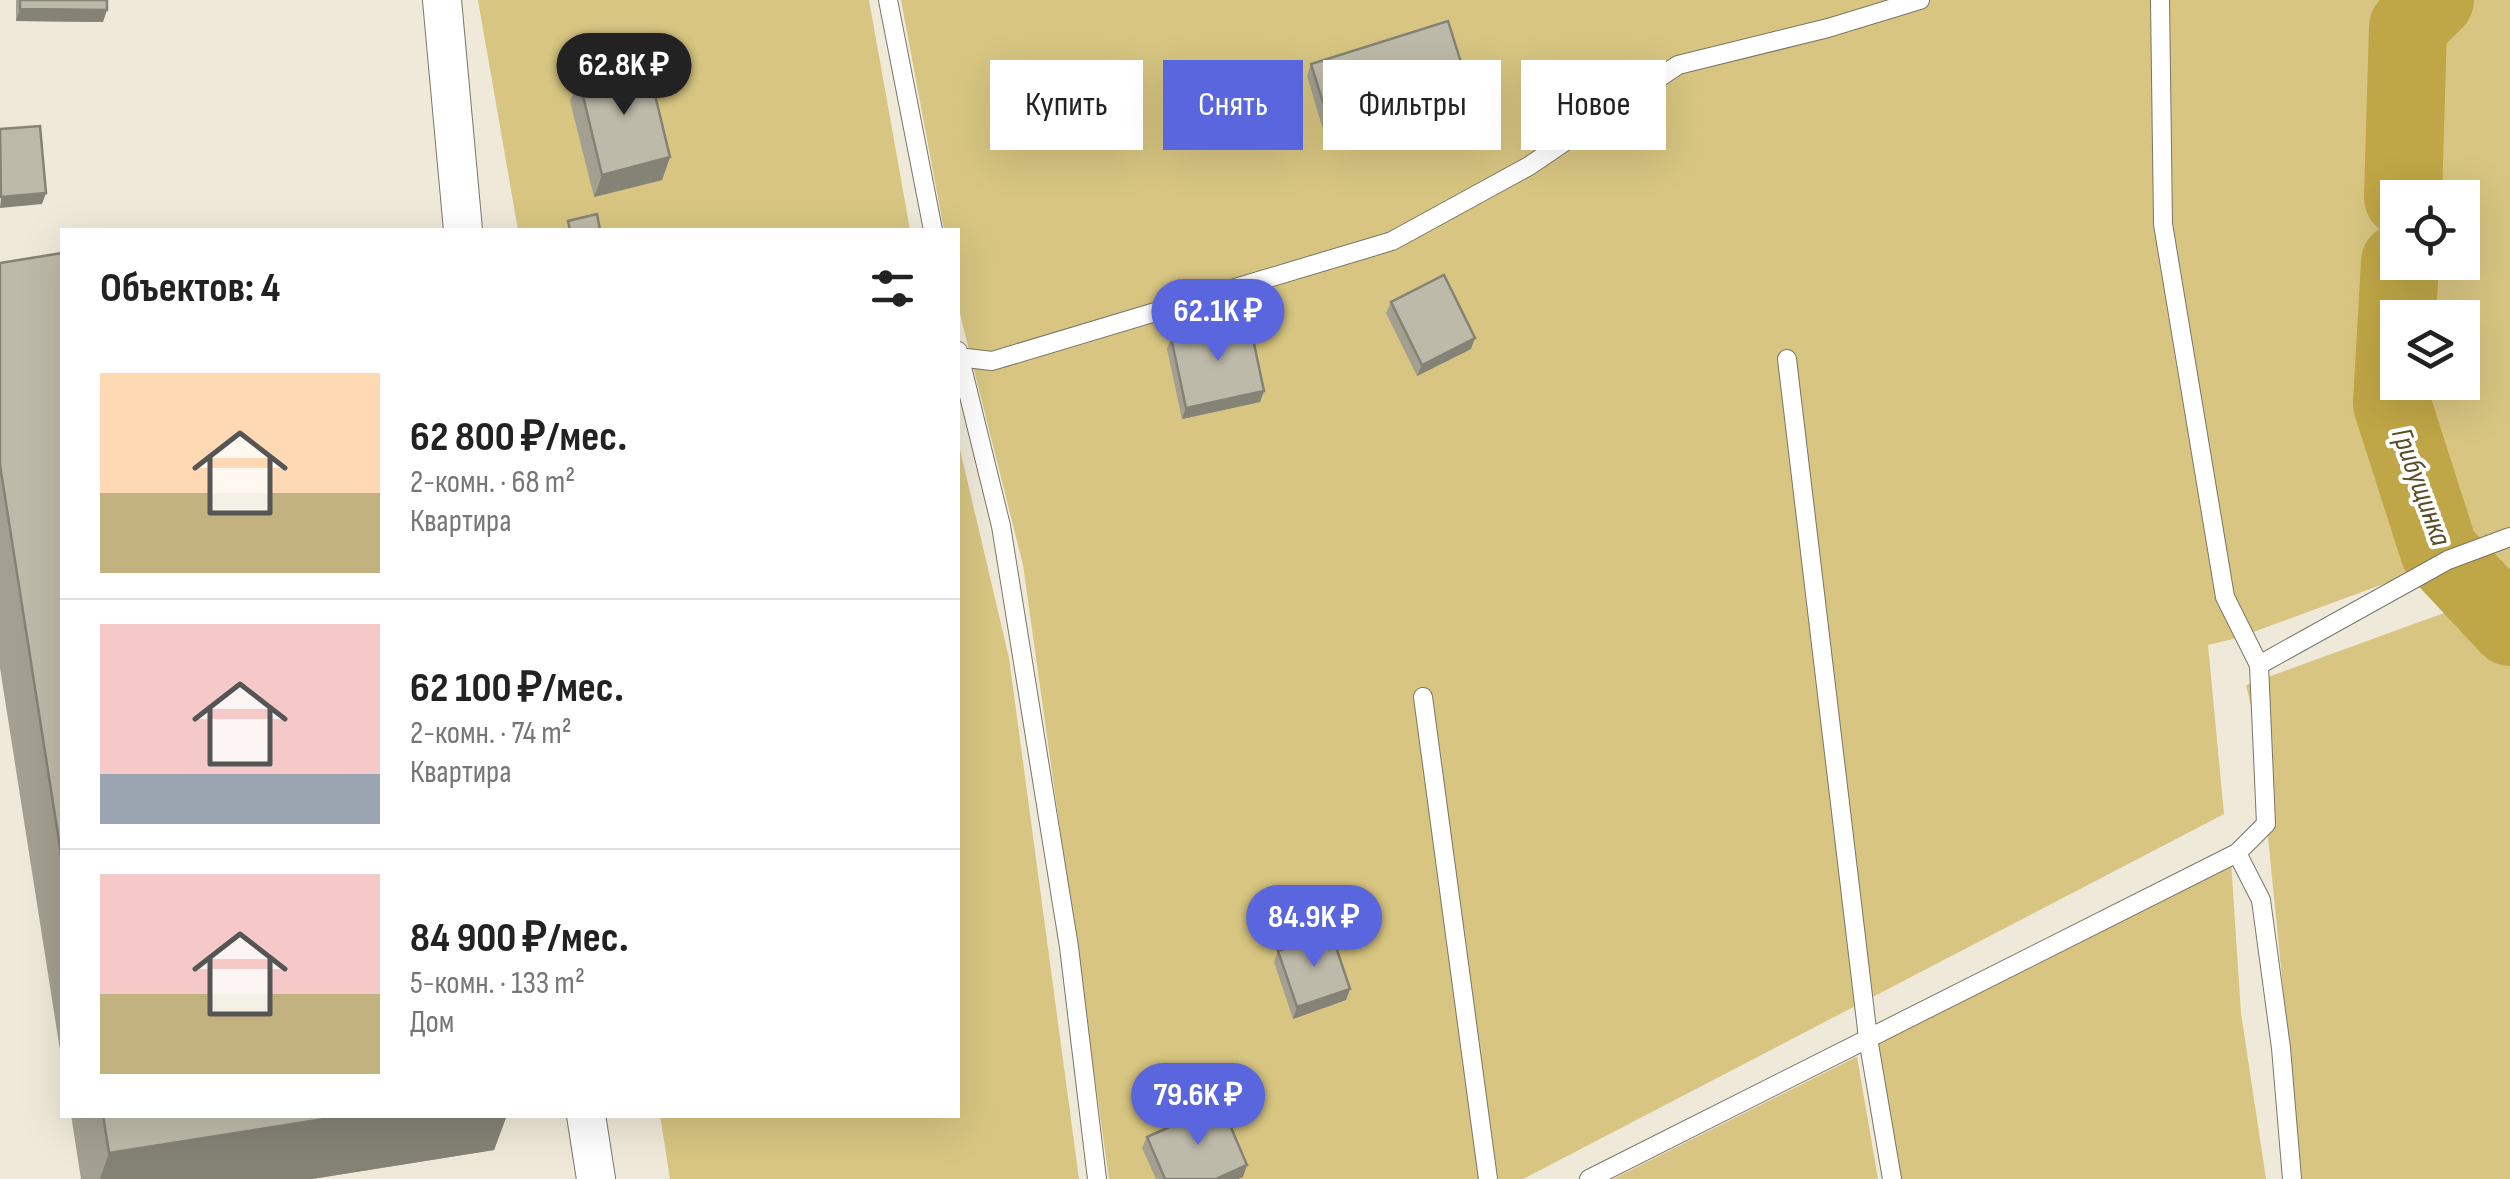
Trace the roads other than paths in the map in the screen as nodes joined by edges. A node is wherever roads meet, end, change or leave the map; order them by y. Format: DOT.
graph roads {
  1 [pos="442,0"];
  2 [pos="888,0"];
  3 [pos="1920,0"];
  4 [pos="2160,0"];
  5 [pos="462,228"];
  6 [pos="934,228"];
  7 [pos="960,355"];
  8 [pos="1786,359"];
  9 [pos="960,363"];
  10 [pos="2510,537"];
  11 [pos="2259,665"];
  12 [pos="1424,697"];
  13 [pos="2237,852"];
  14 [pos="1868,1038"];
  15 [pos="586,1118"];
  16 [pos="596,1179"];
  17 [pos="1098,1179"];
  18 [pos="1488,1179"];
  19 [pos="1589,1179"];
  20 [pos="1892,1179"];
  21 [pos="2292,1179"];
  1 -- 5 [label="street"];
  2 -- 6 [label="lane"];
  3 -- 7 [label="lane"];
  4 -- 11 [label="lane"];
  8 -- 14 [label="lane"];
  9 -- 17 [label="lane"];
  10 -- 11 [label="lane"];
  11 -- 13 [label="lane"];
  12 -- 18 [label="lane"];
  13 -- 14 [label="lane"];
  13 -- 21 [label="lane"];
  14 -- 19 [label="lane"];
  14 -- 20 [label="lane"];
  15 -- 16 [label="street"];
}
